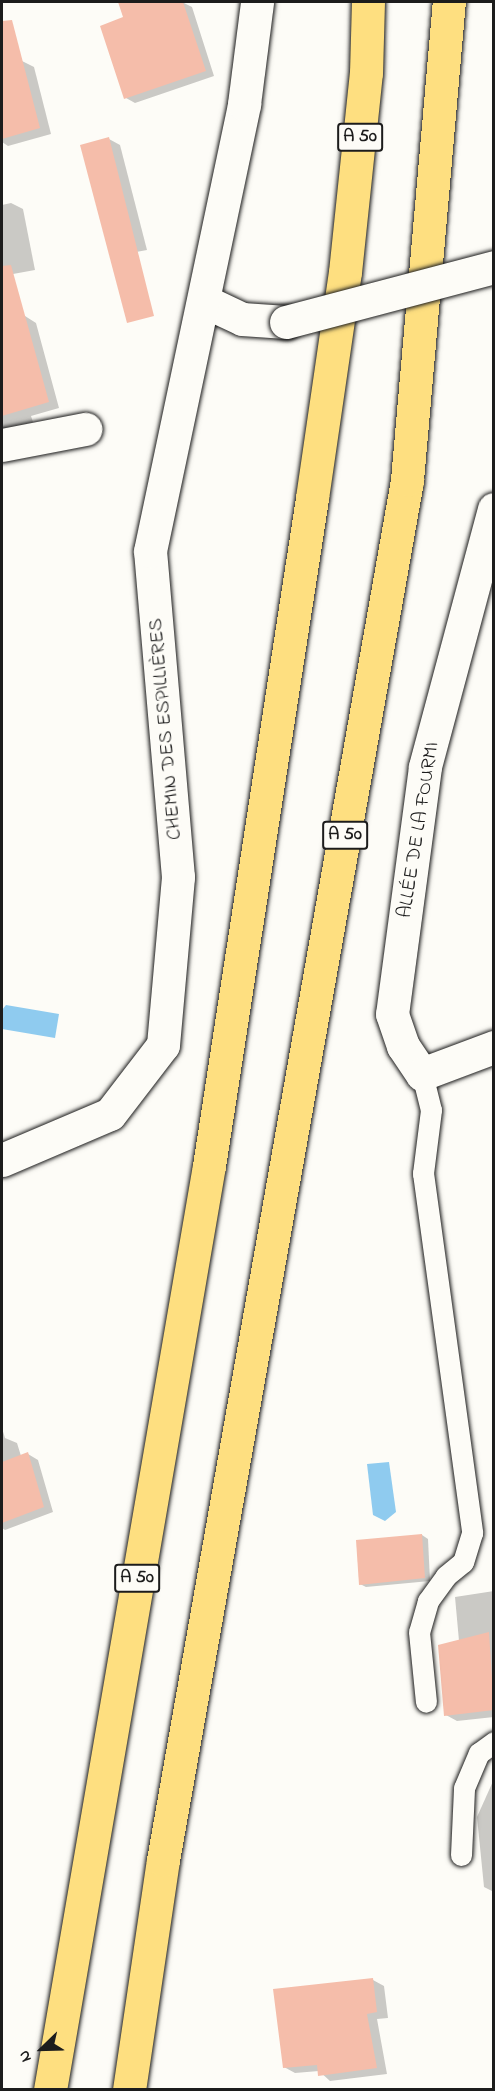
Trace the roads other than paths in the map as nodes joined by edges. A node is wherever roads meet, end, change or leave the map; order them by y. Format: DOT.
graph roads {
  1 [pos="257,2"];
  2 [pos="368,2"];
  3 [pos="449,2"];
  4 [pos="494,267"];
  5 [pos="204,300"];
  6 [pos="85,429"];
  7 [pos="2,445"];
  8 [pos="494,509"];
  9 [pos="494,1047"];
  10 [pos="422,1074"];
  11 [pos="2,1160"];
  12 [pos="426,1702"];
  13 [pos="494,1742"];
  14 [pos="461,1855"];
  15 [pos="50,2090"];
  16 [pos="129,2090"];
  1 -- 5 [label="street, CHEMIN DES ESPILLIÈRES"];
  2 -- 15 [label="highway, A 50"];
  3 -- 16 [label="highway, A 50"];
  4 -- 5 [label="street, bridge"];
  5 -- 11 [label="street, CHEMIN DES ESPILLIÈRES"];
  6 -- 7 [label="street"];
  8 -- 10 [label="street, ALLÉE DE LA FOURMI"];
  9 -- 10 [label="street"];
  10 -- 12 [label="lane"];
  13 -- 14 [label="lane"];
}
